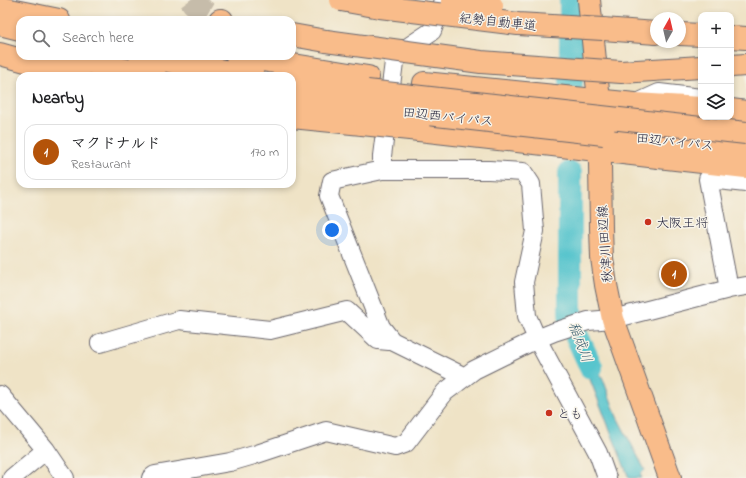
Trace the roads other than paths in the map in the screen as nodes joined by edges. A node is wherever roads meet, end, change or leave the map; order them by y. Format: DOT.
graph roads {
  1 [pos="341,0"];
  2 [pos="443,0"];
  3 [pos="452,0"];
  4 [pos="589,0"];
  5 [pos="0,8"];
  6 [pos="39,16"];
  7 [pos="0,24"];
  8 [pos="16,28"];
  9 [pos="603,29"];
  10 [pos="650,33"];
  11 [pos="686,34"];
  12 [pos="698,35"];
  13 [pos="296,36"];
  14 [pos="734,37"];
  15 [pos="746,38"];
  16 [pos="0,42"];
  17 [pos="16,45"];
  18 [pos="0,54"];
  19 [pos="16,58"];
  20 [pos="22,60"];
  21 [pos="79,60"];
  22 [pos="163,60"];
  23 [pos="249,60"];
  24 [pos="746,65"];
  25 [pos="734,66"];
  26 [pos="698,67"];
  27 [pos="66,72"];
  28 [pos="136,72"];
  29 [pos="230,72"];
  30 [pos="284,72"];
  31 [pos="296,76"];
  32 [pos="296,83"];
  33 [pos="296,98"];
  34 [pos="698,98"];
  35 [pos="366,100"];
  36 [pos="734,101"];
  37 [pos="746,103"];
  38 [pos="635,104"];
  39 [pos="698,108"];
  40 [pos="734,110"];
  41 [pos="746,112"];
  42 [pos="296,116"];
  43 [pos="600,125"];
  44 [pos="746,133"];
  45 [pos="746,149"];
  46 [pos="739,166"];
  47 [pos="382,170"];
  48 [pos="746,182"];
  49 [pos="738,288"];
  50 [pos="613,319"];
  51 [pos="537,339"];
  52 [pos="392,341"];
  53 [pos="100,343"];
  54 [pos="465,377"];
  55 [pos="0,395"];
  56 [pos="46,450"];
  57 [pos="12,478"];
  58 [pos="65,478"];
  59 [pos="151,478"];
  60 [pos="607,478"];
  61 [pos="670,478"];
  1 -- 9 [label="main road, 紀勢自動車道, bridge"];
  2 -- 47 [label="street"];
  3 -- 9 [label="main road, bridge"];
  4 -- 43 [label="main road, 秋津川田辺線"];
  5 -- 6 [label="main road"];
  7 -- 8 [label="main road"];
  9 -- 10 [label="main road, 紀勢自動車道"];
  11 -- 12 [label="main road"];
  13 -- 26 [label="main road, bridge"];
  14 -- 15 [label="main road"];
  16 -- 17 [label="main road"];
  18 -- 19 [label="main road"];
  20 -- 27 [label="main road"];
  21 -- 28 [label="main road"];
  22 -- 29 [label="main road"];
  23 -- 30 [label="main road"];
  24 -- 25 [label="main road"];
  31 -- 35 [label="main road"];
  32 -- 35 [label="main road, 田辺西バイパス"];
  33 -- 35 [label="main road, 田辺西バイパス"];
  34 -- 38 [label="street"];
  35 -- 42 [label="main road"];
  35 -- 43 [label="main road, 田辺西バイパス, bridge"];
  35 -- 43 [label="main road"];
  35 -- 43 [label="main road, bridge"];
  36 -- 37 [label="street"];
  38 -- 39 [label="main road"];
  38 -- 43 [label="main road"];
  40 -- 41 [label="main road"];
  43 -- 44 [label="main road, 田辺バイパス, bridge"];
  43 -- 45 [label="main road, 田辺バイパス"];
  43 -- 46 [label="main road"];
  43 -- 50 [label="main road, 秋津川田辺線"];
  47 -- 51 [label="street"];
  47 -- 52 [label="street"];
  48 -- 49 [label="street"];
  49 -- 50 [label="street"];
  50 -- 51 [label="street"];
  50 -- 61 [label="main road, 秋津川田辺線"];
  51 -- 54 [label="street"];
  51 -- 60 [label="street"];
  52 -- 53 [label="street"];
  52 -- 54 [label="street"];
  54 -- 59 [label="street"];
  55 -- 56 [label="street"];
  56 -- 57 [label="street"];
  56 -- 58 [label="street"];
}
